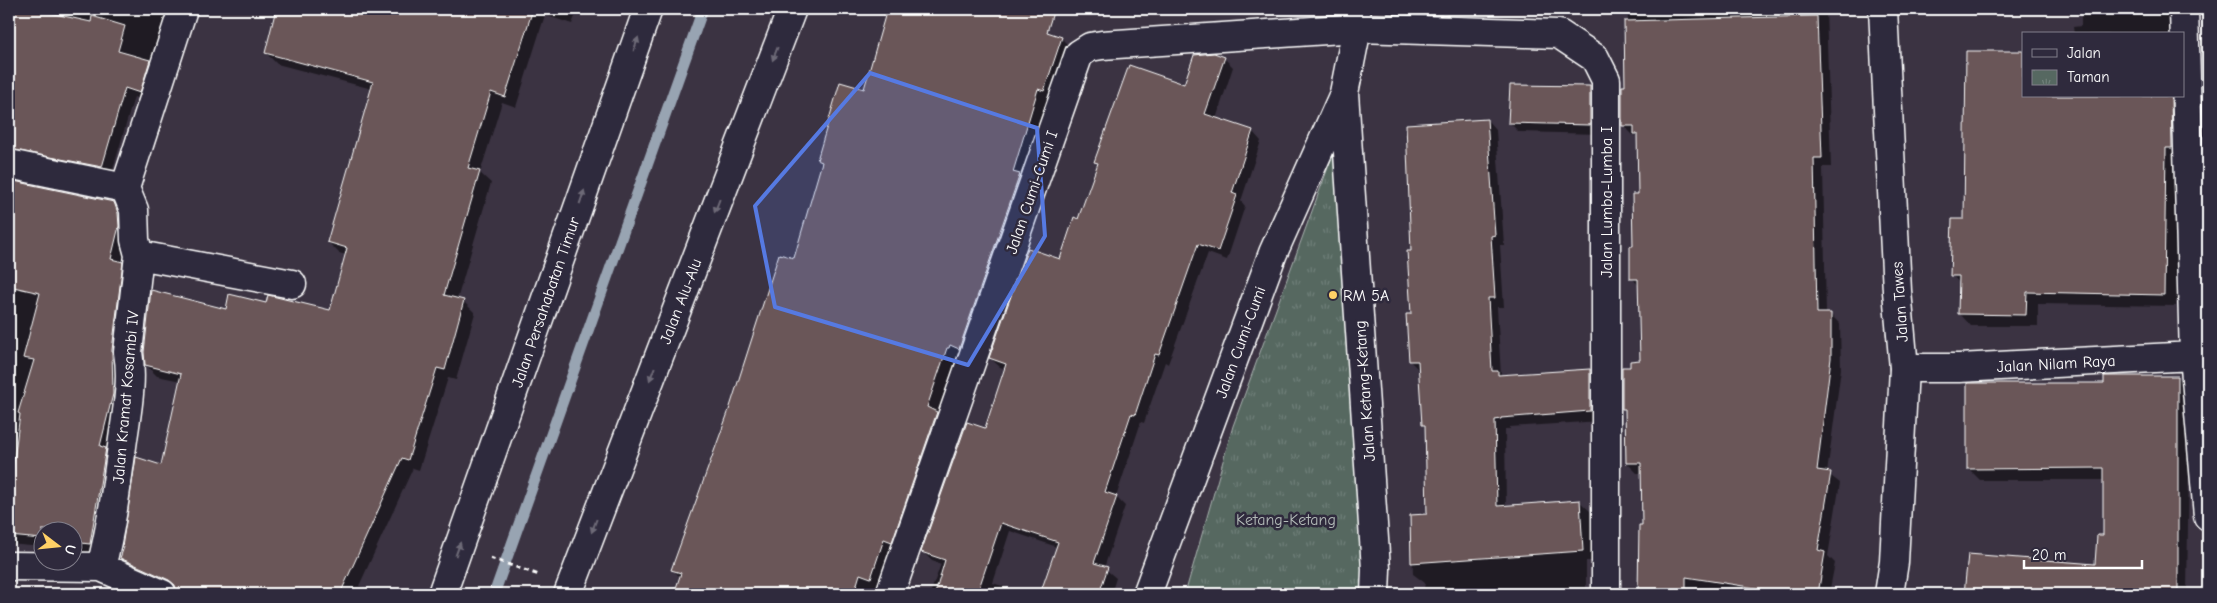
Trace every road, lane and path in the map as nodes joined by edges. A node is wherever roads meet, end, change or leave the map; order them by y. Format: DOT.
graph roads {
  1 [pos="183,9"];
  2 [pos="648,9"];
  3 [pos="792,9"];
  4 [pos="1883,9"];
  5 [pos="2184,9"];
  6 [pos="1356,19"];
  7 [pos="1344,93"];
  8 [pos="9,164"];
  9 [pos="125,188"];
  10 [pos="139,255"];
  11 [pos="292,284"];
  12 [pos="2201,356"];
  13 [pos="1904,368"];
  14 [pos="2208,516"];
  15 [pos="484,556"];
  16 [pos="9,566"];
  17 [pos="100,567"];
  18 [pos="542,577"];
  19 [pos="162,594"];
  20 [pos="442,594"];
  21 [pos="568,594"];
  22 [pos="890,594"];
  23 [pos="1147,594"];
  24 [pos="1375,594"];
  25 [pos="1606,594"];
  26 [pos="1889,594"];
  1 -- 9 [label="street"];
  20 -- 2 [label="street, Jalan Persahabatan Timur, one-way"];
  3 -- 21 [label="street, Jalan Alu-Alu, one-way"];
  4 -- 13 [label="street, Jalan Tawes"];
  5 -- 12 [label="street"];
  6 -- 7 [label="street, Jalan Ketang-Ketang"];
  6 -- 22 [label="street, Jalan Cumi-Cumi I"];
  6 -- 25 [label="street, Jalan Lumba-Lumba I"];
  7 -- 23 [label="street, Jalan Cumi-Cumi"];
  7 -- 24 [label="street, Jalan Ketang-Ketang"];
  8 -- 9 [label="street"];
  9 -- 10 [label="street, Jalan Kramat Kosambi IV"];
  10 -- 11 [label="street"];
  10 -- 17 [label="street, Jalan Kramat Kosambi IV"];
  12 -- 13 [label="street, Jalan Nilam Raya"];
  12 -- 14 [label="street"];
  13 -- 26 [label="street, Jalan Tawes"];
  15 -- 18 [label="path"];
  16 -- 17 [label="street"];
  17 -- 19 [label="street"];
}
